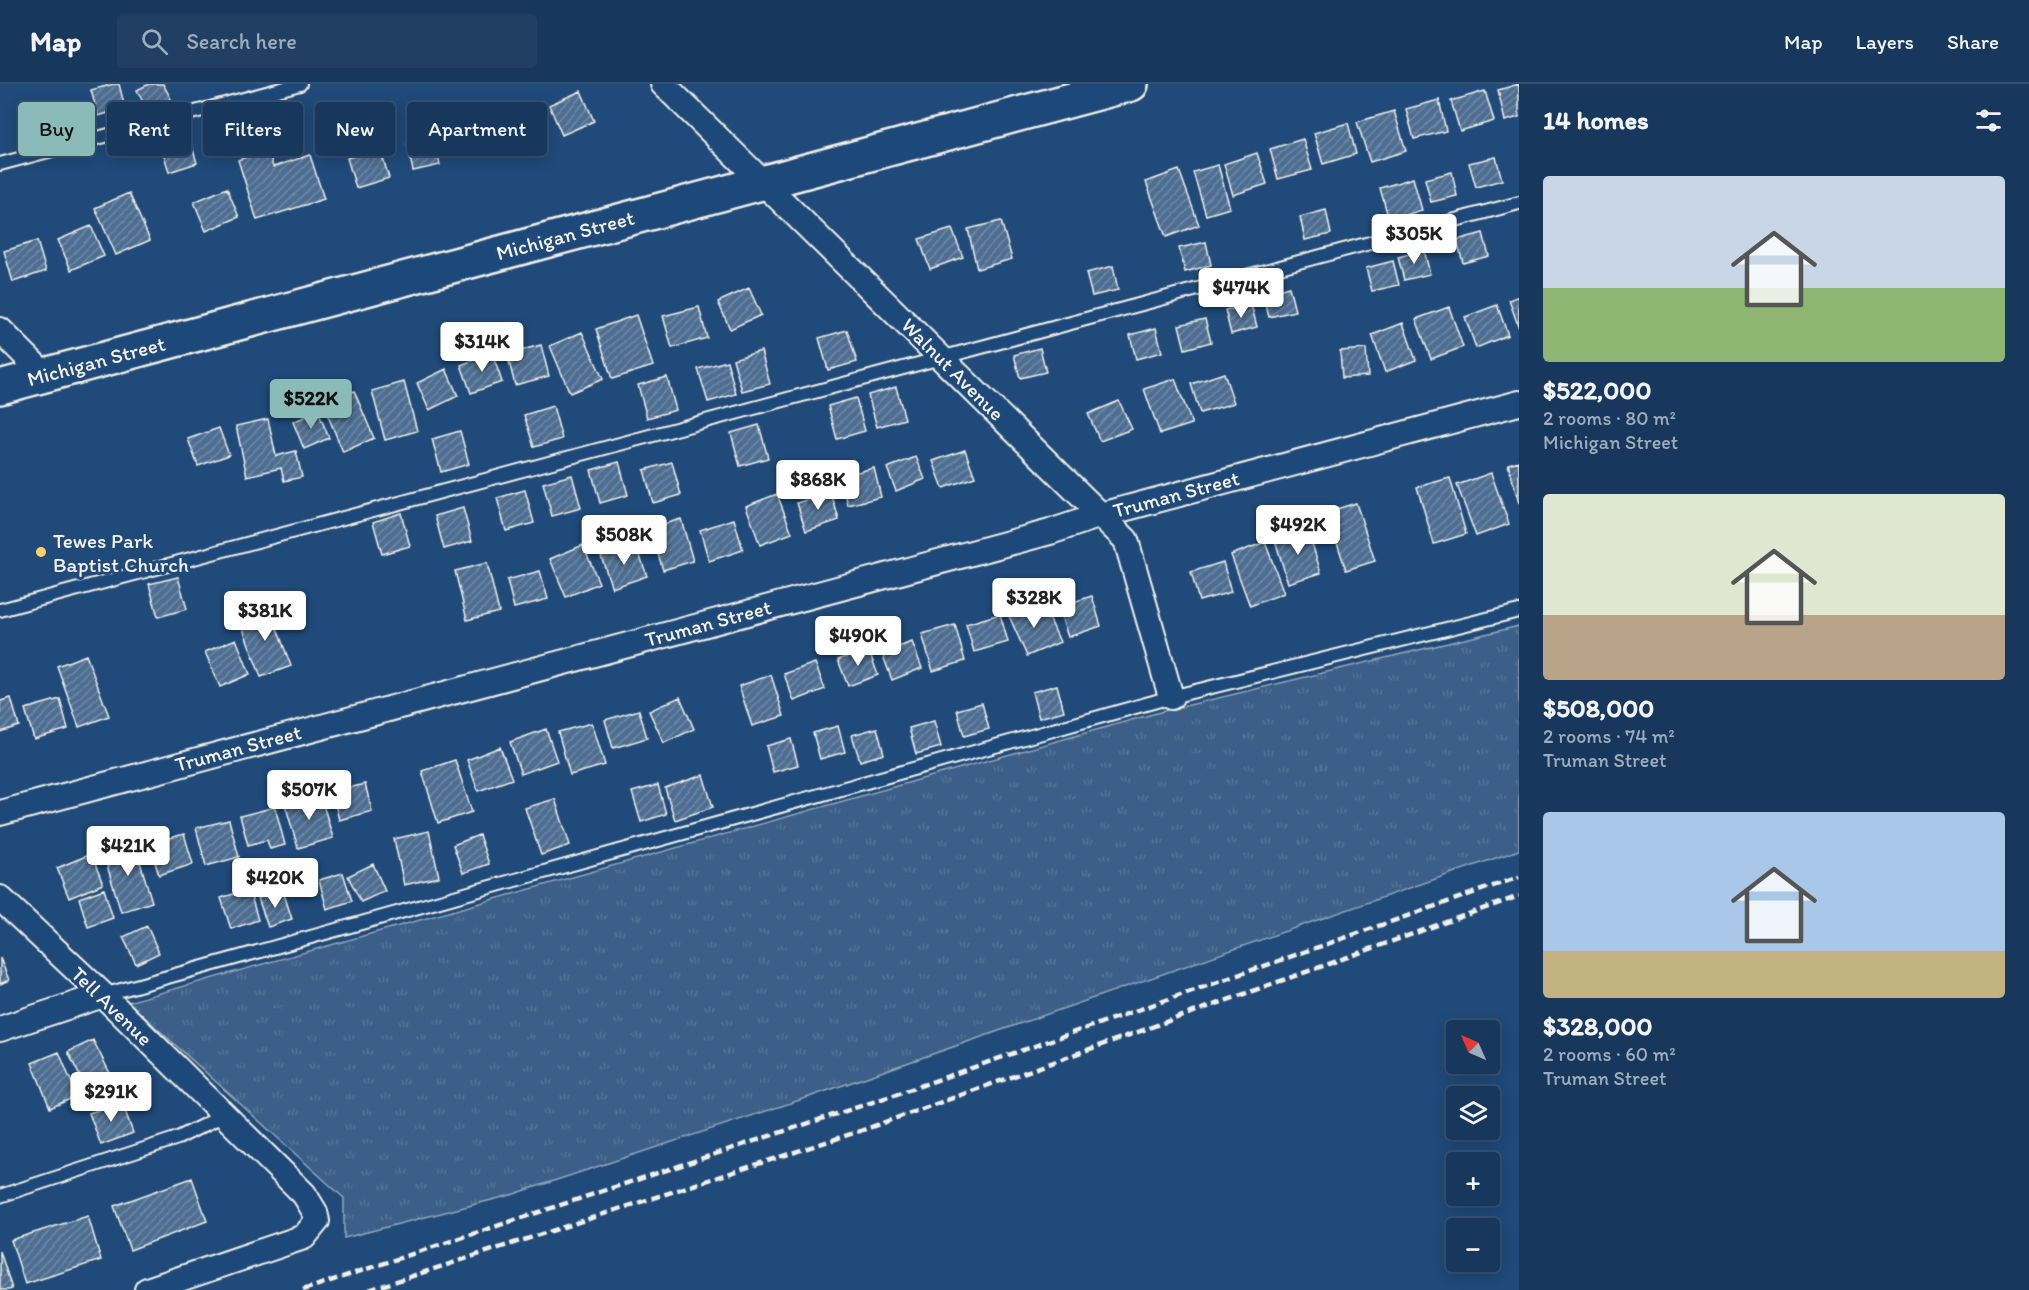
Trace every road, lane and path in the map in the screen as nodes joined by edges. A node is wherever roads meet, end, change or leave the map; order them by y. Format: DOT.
graph roads {
  1 [pos="300,84"];
  2 [pos="663,84"];
  3 [pos="1131,84"];
  4 [pos="0,164"];
  5 [pos="763,182"];
  6 [pos="1519,203"];
  7 [pos="0,330"];
  8 [pos="941,357"];
  9 [pos="45,375"];
  10 [pos="0,387"];
  11 [pos="1519,403"];
  12 [pos="1101,514"];
  13 [pos="0,610"];
  14 [pos="1519,611"];
  15 [pos="1171,697"];
  16 [pos="0,813"];
  17 [pos="0,898"];
  18 [pos="103,995"];
  19 [pos="0,1029"];
  20 [pos="224,1115"];
  21 [pos="0,1196"];
  22 [pos="147,1290"];
  1 -- 4 [label="lane"];
  2 -- 5 [label="street, Walnut Avenue"];
  3 -- 5 [label="main road, Michigan Street"];
  5 -- 8 [label="street, Walnut Avenue"];
  5 -- 9 [label="main road, Michigan Street"];
  6 -- 8 [label="lane"];
  7 -- 9 [label="street"];
  8 -- 12 [label="street, Walnut Avenue"];
  8 -- 13 [label="lane"];
  9 -- 10 [label="main road, Michigan Street"];
  11 -- 12 [label="street, Truman Street"];
  12 -- 15 [label="street, Walnut Avenue"];
  12 -- 16 [label="street, Truman Street"];
  14 -- 15 [label="lane"];
  15 -- 18 [label="lane"];
  17 -- 18 [label="street, Tell Avenue"];
  18 -- 19 [label="street"];
  18 -- 20 [label="street, Tell Avenue"];
  20 -- 21 [label="lane"];
  20 -- 22 [label="street, Tell Avenue"];
}
